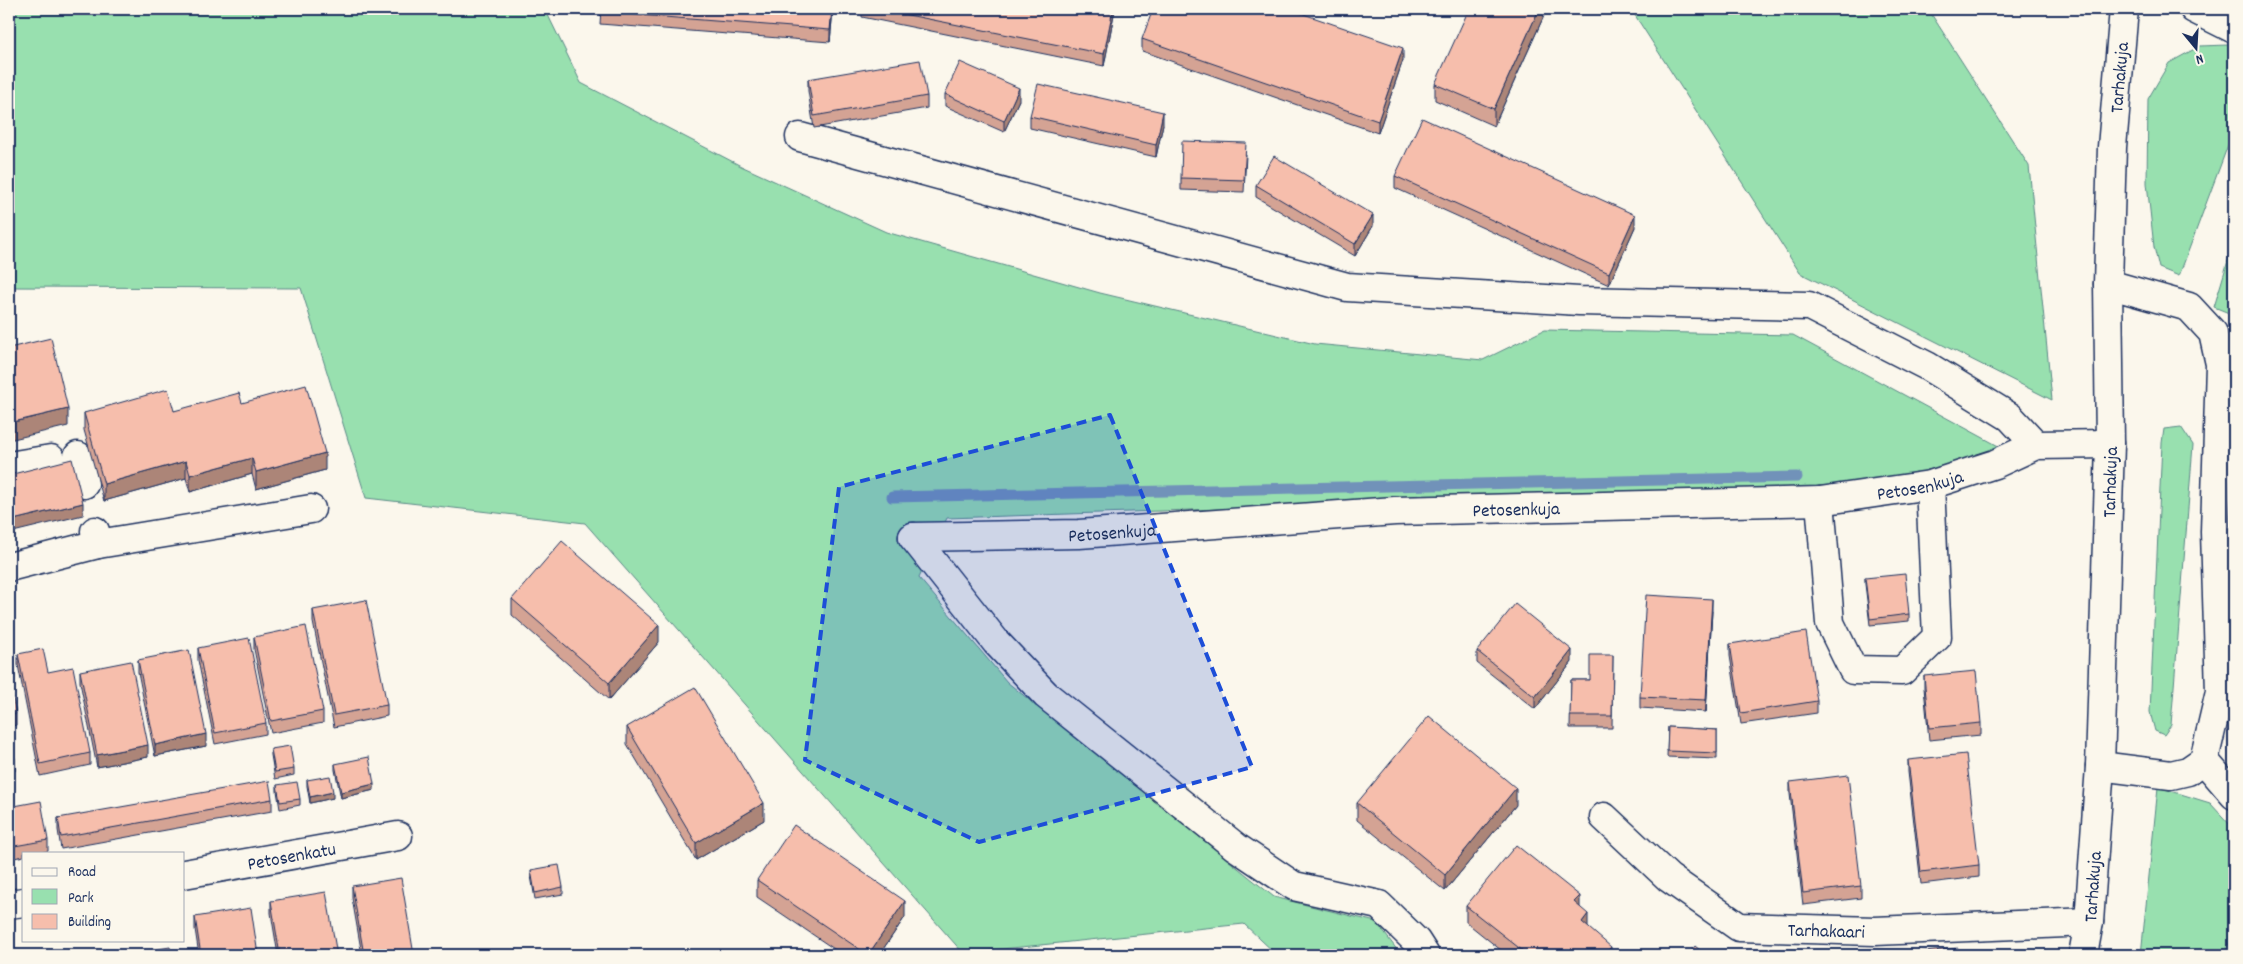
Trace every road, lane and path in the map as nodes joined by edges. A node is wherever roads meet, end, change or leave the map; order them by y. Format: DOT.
graph roads {
  1 [pos="2124,9"];
  2 [pos="2194,9"];
  3 [pos="2234,29"];
  4 [pos="800,137"];
  5 [pos="2108,284"];
  6 [pos="2110,444"];
  7 [pos="2036,445"];
  8 [pos="78,456"];
  9 [pos="51,459"];
  10 [pos="9,466"];
  11 [pos="84,484"];
  12 [pos="1930,485"];
  13 [pos="1820,501"];
  14 [pos="310,509"];
  15 [pos="9,567"];
  16 [pos="2204,760"];
  17 [pos="2100,766"];
  18 [pos="2234,795"];
  19 [pos="1604,817"];
  20 [pos="398,836"];
  21 [pos="185,874"];
  22 [pos="22,902"];
  23 [pos="9,904"];
  24 [pos="2089,922"];
  25 [pos="1425,955"];
  26 [pos="2083,955"];
  1 -- 5 [label="street, Tarhakuja"];
  2 -- 3 [label="street"];
  4 -- 7 [label="street"];
  5 -- 6 [label="street, Tarhakuja"];
  5 -- 16 [label="street"];
  6 -- 7 [label="street, Petosenkuja"];
  6 -- 17 [label="street, Tarhakuja"];
  7 -- 12 [label="street, Petosenkuja"];
  8 -- 11 [label="street"];
  9 -- 10 [label="street"];
  12 -- 13 [label="street, Petosenkuja"];
  12 -- 13 [label="street"];
  13 -- 25 [label="street, Petosenkuja"];
  14 -- 15 [label="street"];
  16 -- 17 [label="street"];
  16 -- 18 [label="street"];
  17 -- 24 [label="street, Tarhakuja"];
  19 -- 24 [label="street, Tarhakaari"];
  20 -- 21 [label="street, Petosenkatu"];
  22 -- 23 [label="street"];
  24 -- 26 [label="street, Tarhakuja"];
}
